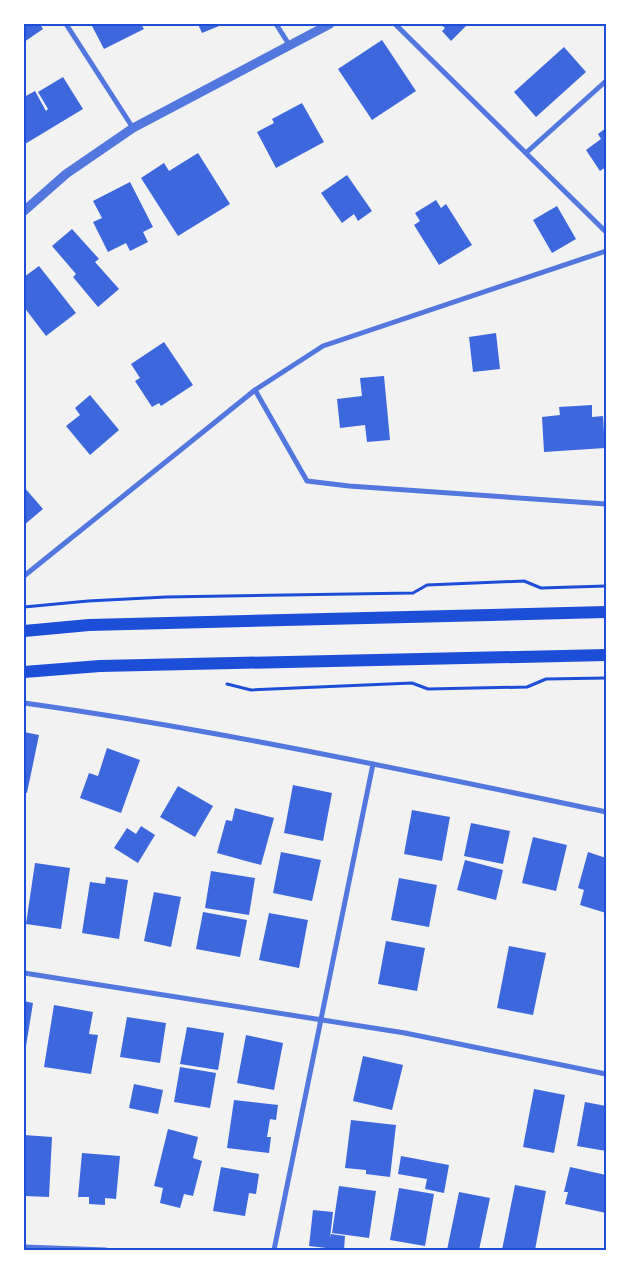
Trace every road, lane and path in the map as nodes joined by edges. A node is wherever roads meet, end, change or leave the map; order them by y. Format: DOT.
graph roads {
  1 [pos="66,24"];
  2 [pos="276,24"];
  3 [pos="330,24"];
  4 [pos="395,24"];
  5 [pos="290,46"];
  6 [pos="606,81"];
  7 [pos="133,128"];
  8 [pos="527,152"];
  9 [pos="24,211"];
  10 [pos="606,232"];
  11 [pos="606,251"];
  12 [pos="255,390"];
  13 [pos="606,504"];
  14 [pos="24,576"];
  15 [pos="606,586"];
  16 [pos="24,607"];
  17 [pos="606,612"];
  18 [pos="24,631"];
  19 [pos="606,655"];
  20 [pos="24,672"];
  21 [pos="606,678"];
  22 [pos="225,684"];
  23 [pos="24,703"];
  24 [pos="373,764"];
  25 [pos="606,812"];
  26 [pos="24,973"];
  27 [pos="319,1020"];
  28 [pos="606,1074"];
  29 [pos="24,1246"];
  30 [pos="106,1250"];
  31 [pos="274,1250"];
  1 -- 7 [label="street"];
  2 -- 5 [label="street"];
  3 -- 5 [label="street"];
  4 -- 8 [label="street"];
  5 -- 7 [label="street"];
  6 -- 8 [label="street"];
  7 -- 9 [label="street"];
  8 -- 10 [label="street"];
  11 -- 12 [label="street"];
  12 -- 13 [label="street"];
  12 -- 14 [label="street"];
  15 -- 16 [label="path"];
  17 -- 18 [label="main road"];
  19 -- 20 [label="main road"];
  21 -- 22 [label="path"];
  23 -- 24 [label="street"];
  24 -- 25 [label="street"];
  24 -- 27 [label="street"];
  26 -- 27 [label="street"];
  27 -- 28 [label="street"];
  27 -- 31 [label="street"];
  29 -- 30 [label="street"];
}
